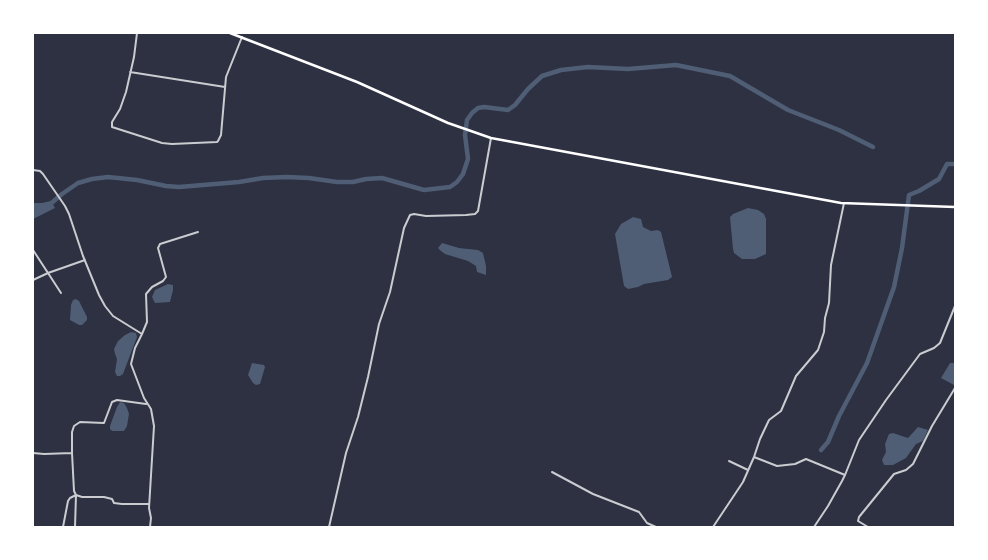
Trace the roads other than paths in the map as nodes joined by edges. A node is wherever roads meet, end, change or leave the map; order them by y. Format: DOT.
graph roads {
  1 [pos="137,33"];
  2 [pos="230,33"];
  3 [pos="242,37"];
  4 [pos="130,72"];
  5 [pos="225,87"];
  6 [pos="491,138"];
  7 [pos="33,170"];
  8 [pos="844,203"];
  9 [pos="955,207"];
  10 [pos="198,232"];
  11 [pos="33,250"];
  12 [pos="85,260"];
  13 [pos="48,273"];
  14 [pos="33,280"];
  15 [pos="61,293"];
  16 [pos="955,306"];
  17 [pos="142,334"];
  18 [pos="955,388"];
  19 [pos="146,404"];
  20 [pos="33,453"];
  21 [pos="72,453"];
  22 [pos="754,457"];
  23 [pos="729,461"];
  24 [pos="748,470"];
  25 [pos="552,472"];
  26 [pos="844,475"];
  27 [pos="76,495"];
  28 [pos="149,504"];
  29 [pos="63,527"];
  30 [pos="75,527"];
  31 [pos="150,527"];
  32 [pos="329,527"];
  33 [pos="656,527"];
  34 [pos="713,527"];
  35 [pos="814,527"];
  36 [pos="868,527"];
  1 -- 4 [label="street"];
  2 -- 3 [label="main road"];
  3 -- 5 [label="street"];
  3 -- 6 [label="main road"];
  4 -- 5 [label="street"];
  4 -- 5 [label="street"];
  6 -- 8 [label="main road"];
  6 -- 32 [label="street"];
  7 -- 12 [label="street"];
  8 -- 9 [label="main road"];
  8 -- 22 [label="street"];
  10 -- 17 [label="street"];
  11 -- 13 [label="street"];
  12 -- 13 [label="street"];
  12 -- 17 [label="street"];
  13 -- 14 [label="street"];
  13 -- 15 [label="street"];
  16 -- 26 [label="street"];
  17 -- 19 [label="street"];
  18 -- 36 [label="street"];
  19 -- 21 [label="street"];
  19 -- 28 [label="street"];
  20 -- 21 [label="street"];
  21 -- 27 [label="street"];
  22 -- 24 [label="street"];
  22 -- 26 [label="street"];
  23 -- 24 [label="street"];
  24 -- 34 [label="street"];
  25 -- 33 [label="street"];
  26 -- 35 [label="street"];
  27 -- 28 [label="street"];
  27 -- 29 [label="street"];
  27 -- 30 [label="street"];
  28 -- 31 [label="street"];
}
